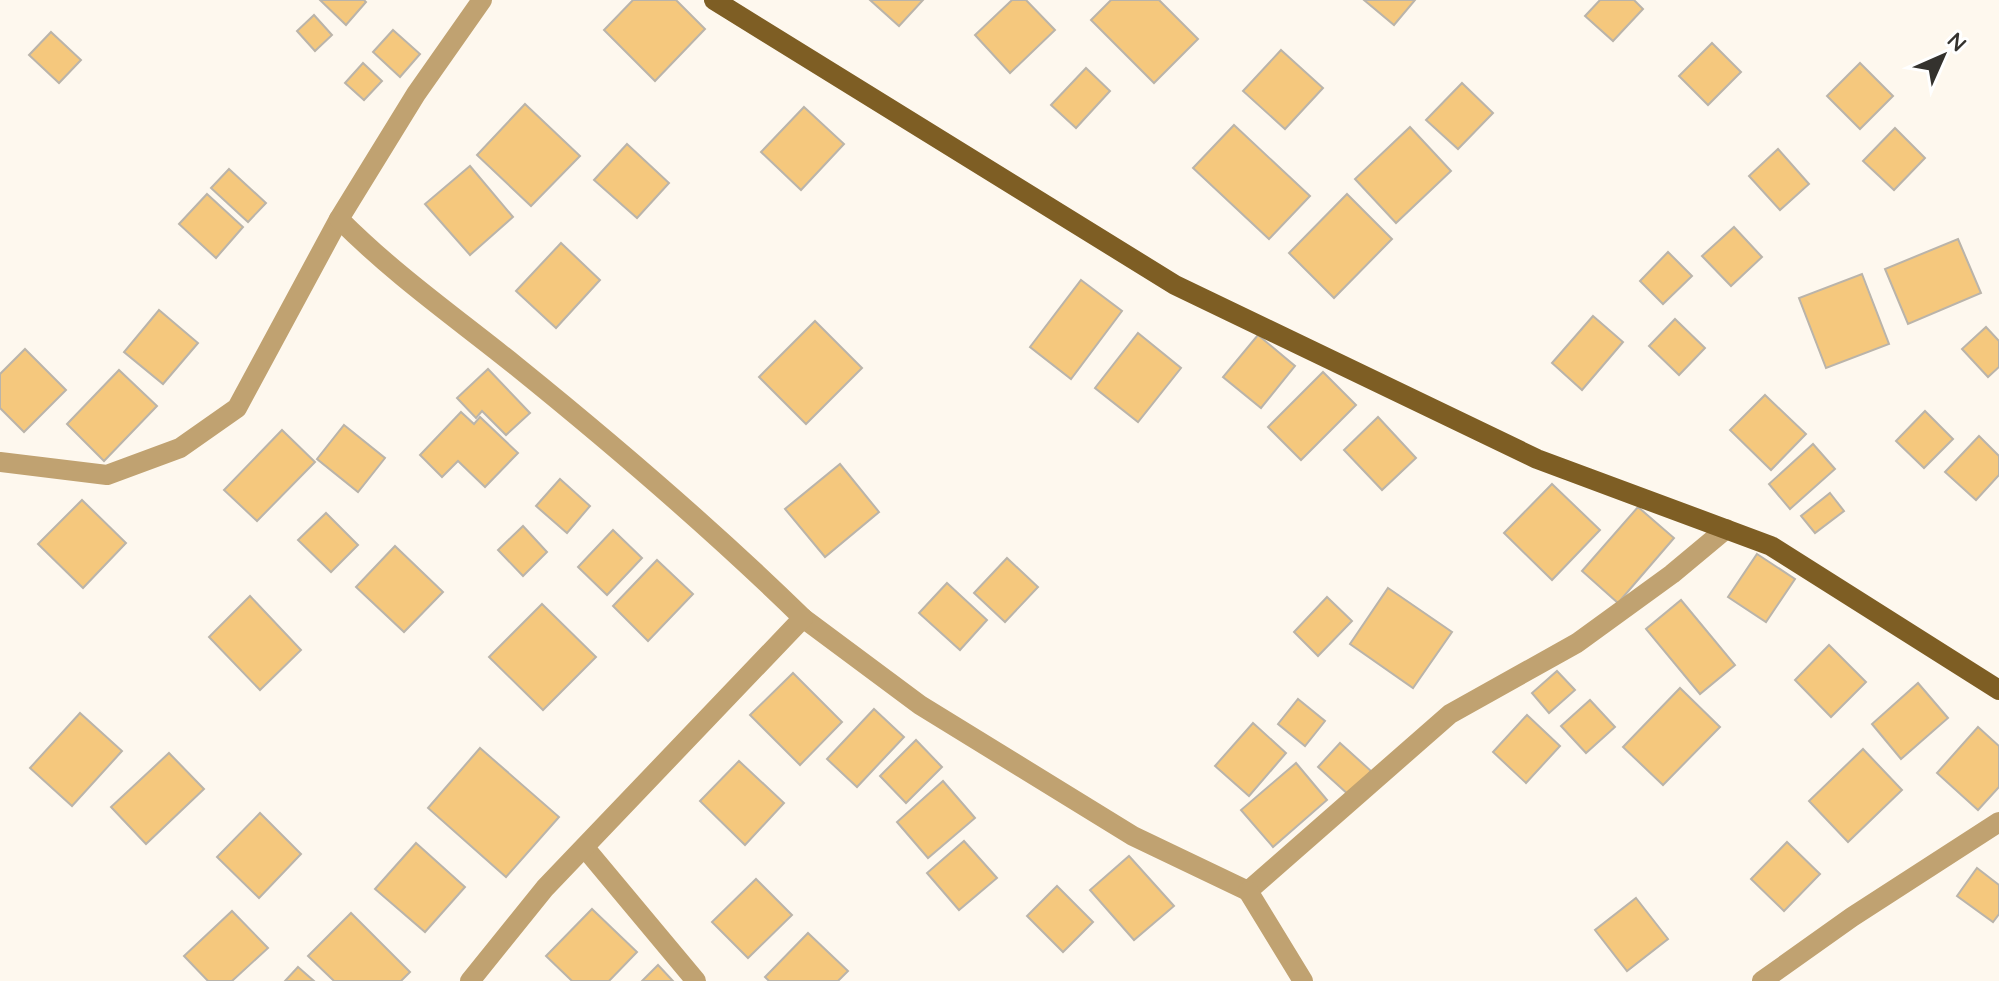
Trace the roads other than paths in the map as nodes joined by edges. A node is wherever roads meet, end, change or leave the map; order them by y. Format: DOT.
graph roads {
  1 [pos="482,0"];
  2 [pos="714,0"];
  3 [pos="339,219"];
  4 [pos="0,462"];
  5 [pos="1726,529"];
  6 [pos="803,618"];
  7 [pos="1999,690"];
  8 [pos="1999,822"];
  9 [pos="585,848"];
  10 [pos="1248,891"];
  11 [pos="470,981"];
  12 [pos="696,981"];
  13 [pos="1303,981"];
  14 [pos="1762,981"];
  1 -- 3 [label="street"];
  2 -- 5 [label="main road"];
  3 -- 4 [label="street"];
  3 -- 6 [label="street"];
  5 -- 7 [label="main road"];
  5 -- 10 [label="street"];
  6 -- 9 [label="street"];
  6 -- 10 [label="street"];
  8 -- 14 [label="street"];
  9 -- 11 [label="street"];
  9 -- 12 [label="street"];
  10 -- 13 [label="street"];
}
